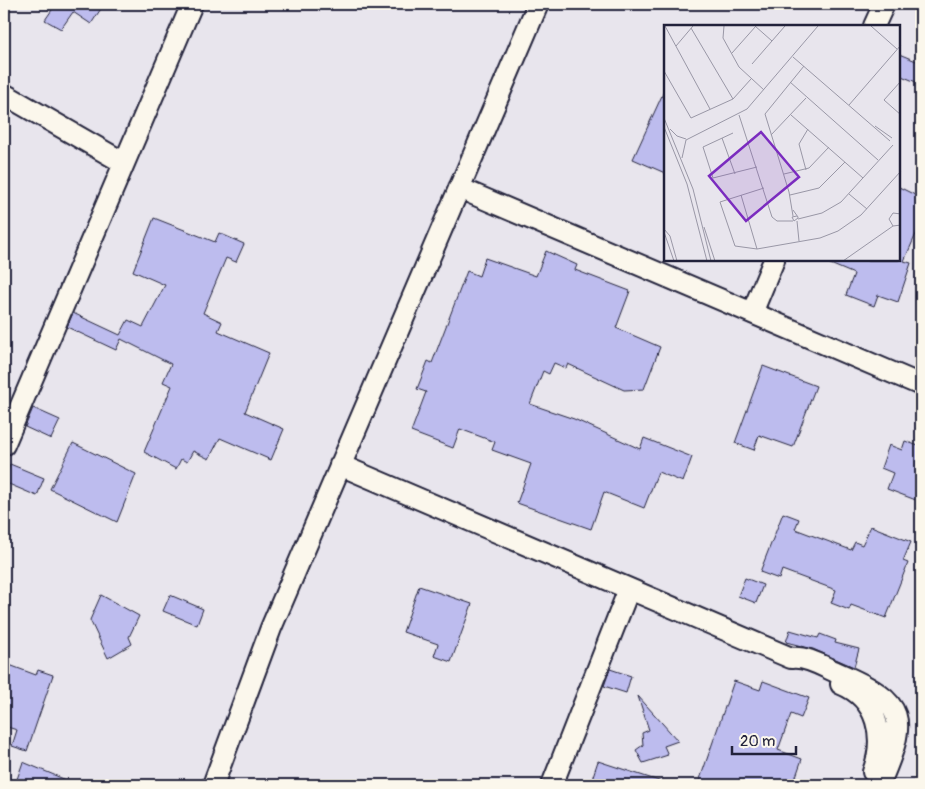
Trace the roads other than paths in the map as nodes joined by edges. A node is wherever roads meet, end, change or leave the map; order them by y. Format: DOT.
graph roads {
  1 [pos="192,4"];
  2 [pos="538,4"];
  3 [pos="884,4"];
  4 [pos="874,25"];
  5 [pos="4,94"];
  6 [pos="124,163"];
  7 [pos="460,188"];
  8 [pos="774,261"];
  9 [pos="752,313"];
  10 [pos="921,385"];
  11 [pos="4,445"];
  12 [pos="340,465"];
  13 [pos="629,589"];
  14 [pos="791,658"];
  15 [pos="213,785"];
  16 [pos="552,785"];
  17 [pos="868,785"];
  18 [pos="879,785"];
  1 -- 6 [label="street"];
  2 -- 7 [label="street"];
  3 -- 4 [label="street"];
  5 -- 6 [label="street"];
  6 -- 11 [label="street"];
  7 -- 9 [label="street"];
  7 -- 12 [label="street"];
  8 -- 9 [label="street"];
  9 -- 10 [label="street"];
  12 -- 13 [label="street"];
  12 -- 15 [label="street"];
  13 -- 14 [label="street"];
  13 -- 16 [label="street"];
  14 -- 17 [label="street"];
  14 -- 18 [label="street"];
}
